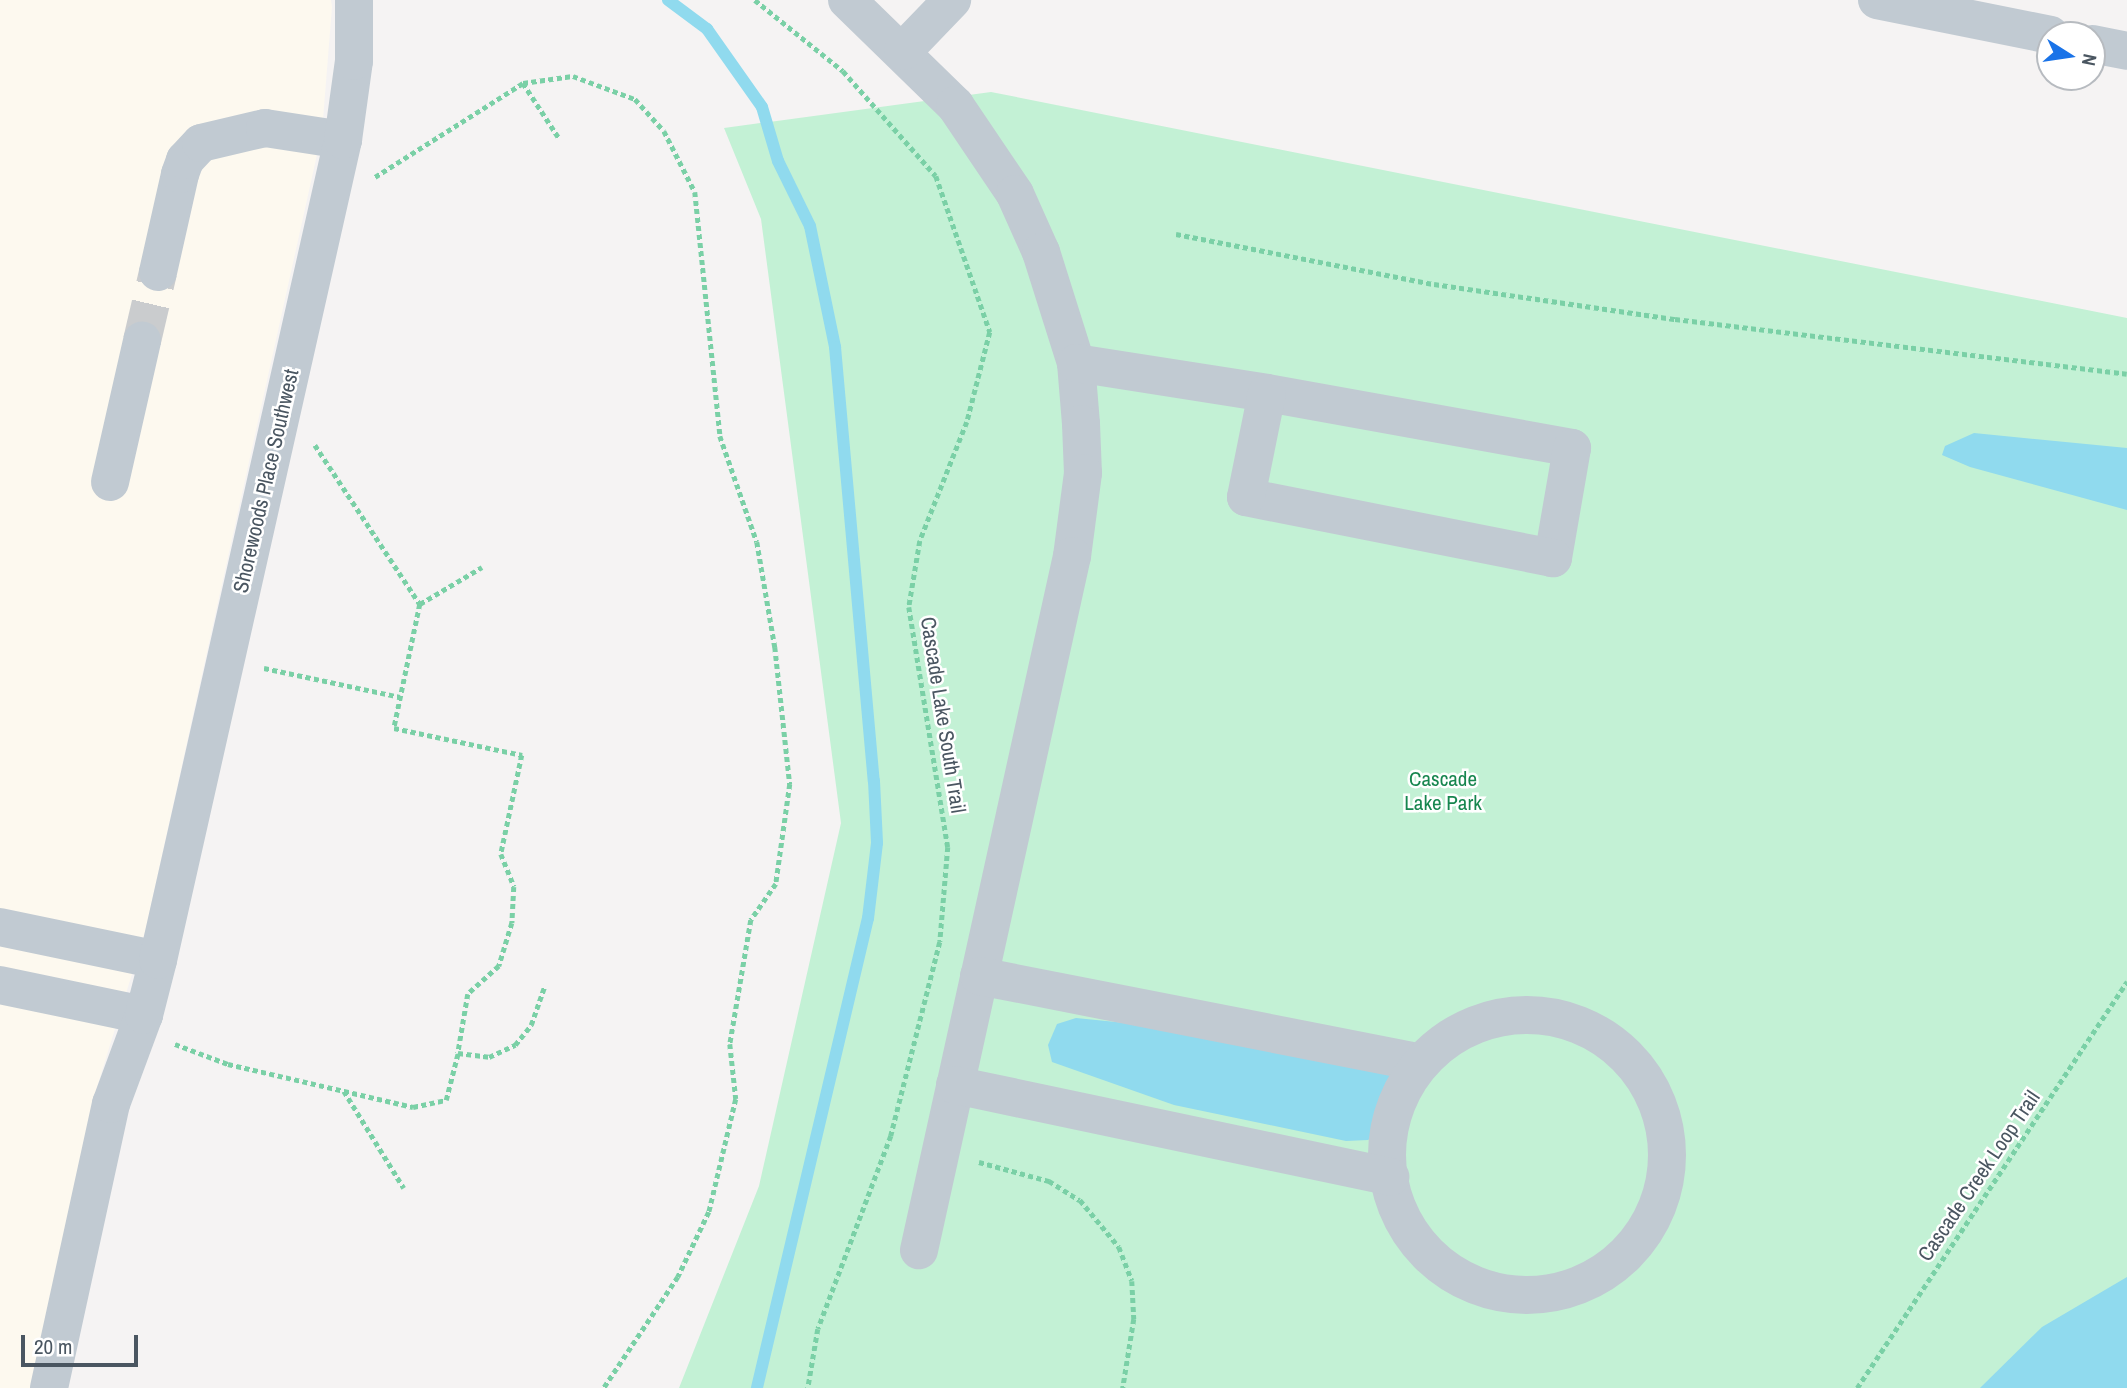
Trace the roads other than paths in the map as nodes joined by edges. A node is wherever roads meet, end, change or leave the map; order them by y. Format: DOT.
graph roads {
  1 [pos="354,0"];
  2 [pos="847,0"];
  3 [pos="952,0"];
  4 [pos="1893,2"];
  5 [pos="2036,32"];
  6 [pos="2106,47"];
  7 [pos="903,51"];
  8 [pos="2127,51"];
  9 [pos="343,140"];
  10 [pos="158,272"];
  11 [pos="142,341"];
  12 [pos="1076,363"];
  13 [pos="1268,393"];
  14 [pos="110,482"];
  15 [pos="0,927"];
  16 [pos="158,960"];
  17 [pos="979,976"];
  18 [pos="0,985"];
  19 [pos="144,1015"];
  20 [pos="1421,1063"];
  21 [pos="955,1085"];
  22 [pos="1390,1177"];
  23 [pos="919,1250"];
  24 [pos="49,1388"];
  1 -- 9 [label="street, Shorewoods Place Southwest"];
  2 -- 7 [label="street"];
  3 -- 7 [label="street"];
  4 -- 5 [label="street"];
  6 -- 8 [label="street"];
  7 -- 12 [label="street"];
  9 -- 10 [label="street"];
  9 -- 16 [label="street, Shorewoods Place Southwest"];
  11 -- 14 [label="street"];
  12 -- 13 [label="street"];
  12 -- 17 [label="street"];
  13 -- 13 [label="street"];
  15 -- 16 [label="street"];
  16 -- 19 [label="street, Shorewoods Place Southwest"];
  17 -- 20 [label="street"];
  17 -- 21 [label="street"];
  18 -- 19 [label="street"];
  19 -- 24 [label="street, Shorewoods Place Southwest"];
  20 -- 22 [label="street"];
  20 -- 22 [label="street"];
  21 -- 22 [label="street"];
  21 -- 23 [label="street"];
}
